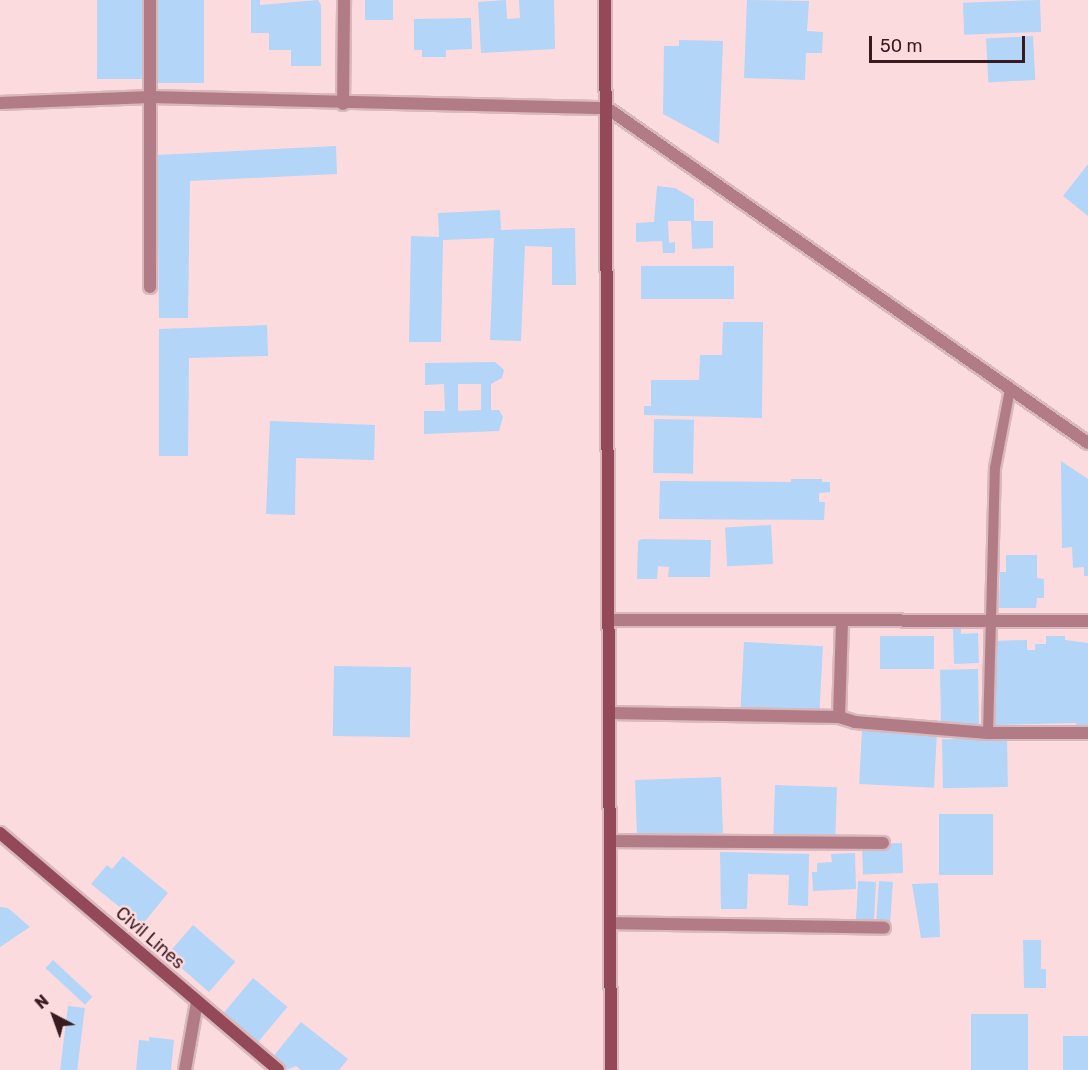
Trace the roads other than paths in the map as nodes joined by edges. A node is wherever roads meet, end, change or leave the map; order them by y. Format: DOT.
graph roads {
  1 [pos="150,0"];
  2 [pos="344,0"];
  3 [pos="605,0"];
  4 [pos="150,97"];
  5 [pos="0,103"];
  6 [pos="343,104"];
  7 [pos="607,108"];
  8 [pos="150,287"];
  9 [pos="1010,389"];
  10 [pos="1088,442"];
  11 [pos="989,618"];
  12 [pos="610,620"];
  13 [pos="842,621"];
  14 [pos="1088,621"];
  15 [pos="610,713"];
  16 [pos="839,717"];
  17 [pos="1088,733"];
  18 [pos="988,734"];
  19 [pos="0,833"];
  20 [pos="610,841"];
  21 [pos="883,843"];
  22 [pos="611,923"];
  23 [pos="884,928"];
  24 [pos="197,1002"];
  25 [pos="185,1070"];
  26 [pos="278,1070"];
  27 [pos="611,1070"];
  1 -- 4 [label="street"];
  2 -- 6 [label="street"];
  3 -- 7 [label="main road"];
  4 -- 5 [label="street"];
  4 -- 6 [label="street"];
  4 -- 8 [label="street"];
  6 -- 7 [label="street"];
  7 -- 9 [label="street"];
  7 -- 12 [label="main road"];
  9 -- 10 [label="street"];
  9 -- 11 [label="lane"];
  11 -- 13 [label="street"];
  11 -- 14 [label="street"];
  11 -- 18 [label="lane"];
  12 -- 13 [label="street"];
  12 -- 15 [label="main road"];
  13 -- 16 [label="street"];
  15 -- 16 [label="street"];
  15 -- 20 [label="main road"];
  16 -- 18 [label="street"];
  17 -- 18 [label="street"];
  19 -- 24 [label="main road, Civil Lines"];
  20 -- 21 [label="street"];
  20 -- 22 [label="main road"];
  22 -- 23 [label="street"];
  22 -- 27 [label="main road"];
  24 -- 25 [label="street"];
  24 -- 26 [label="main road, Civil Lines"];
}
